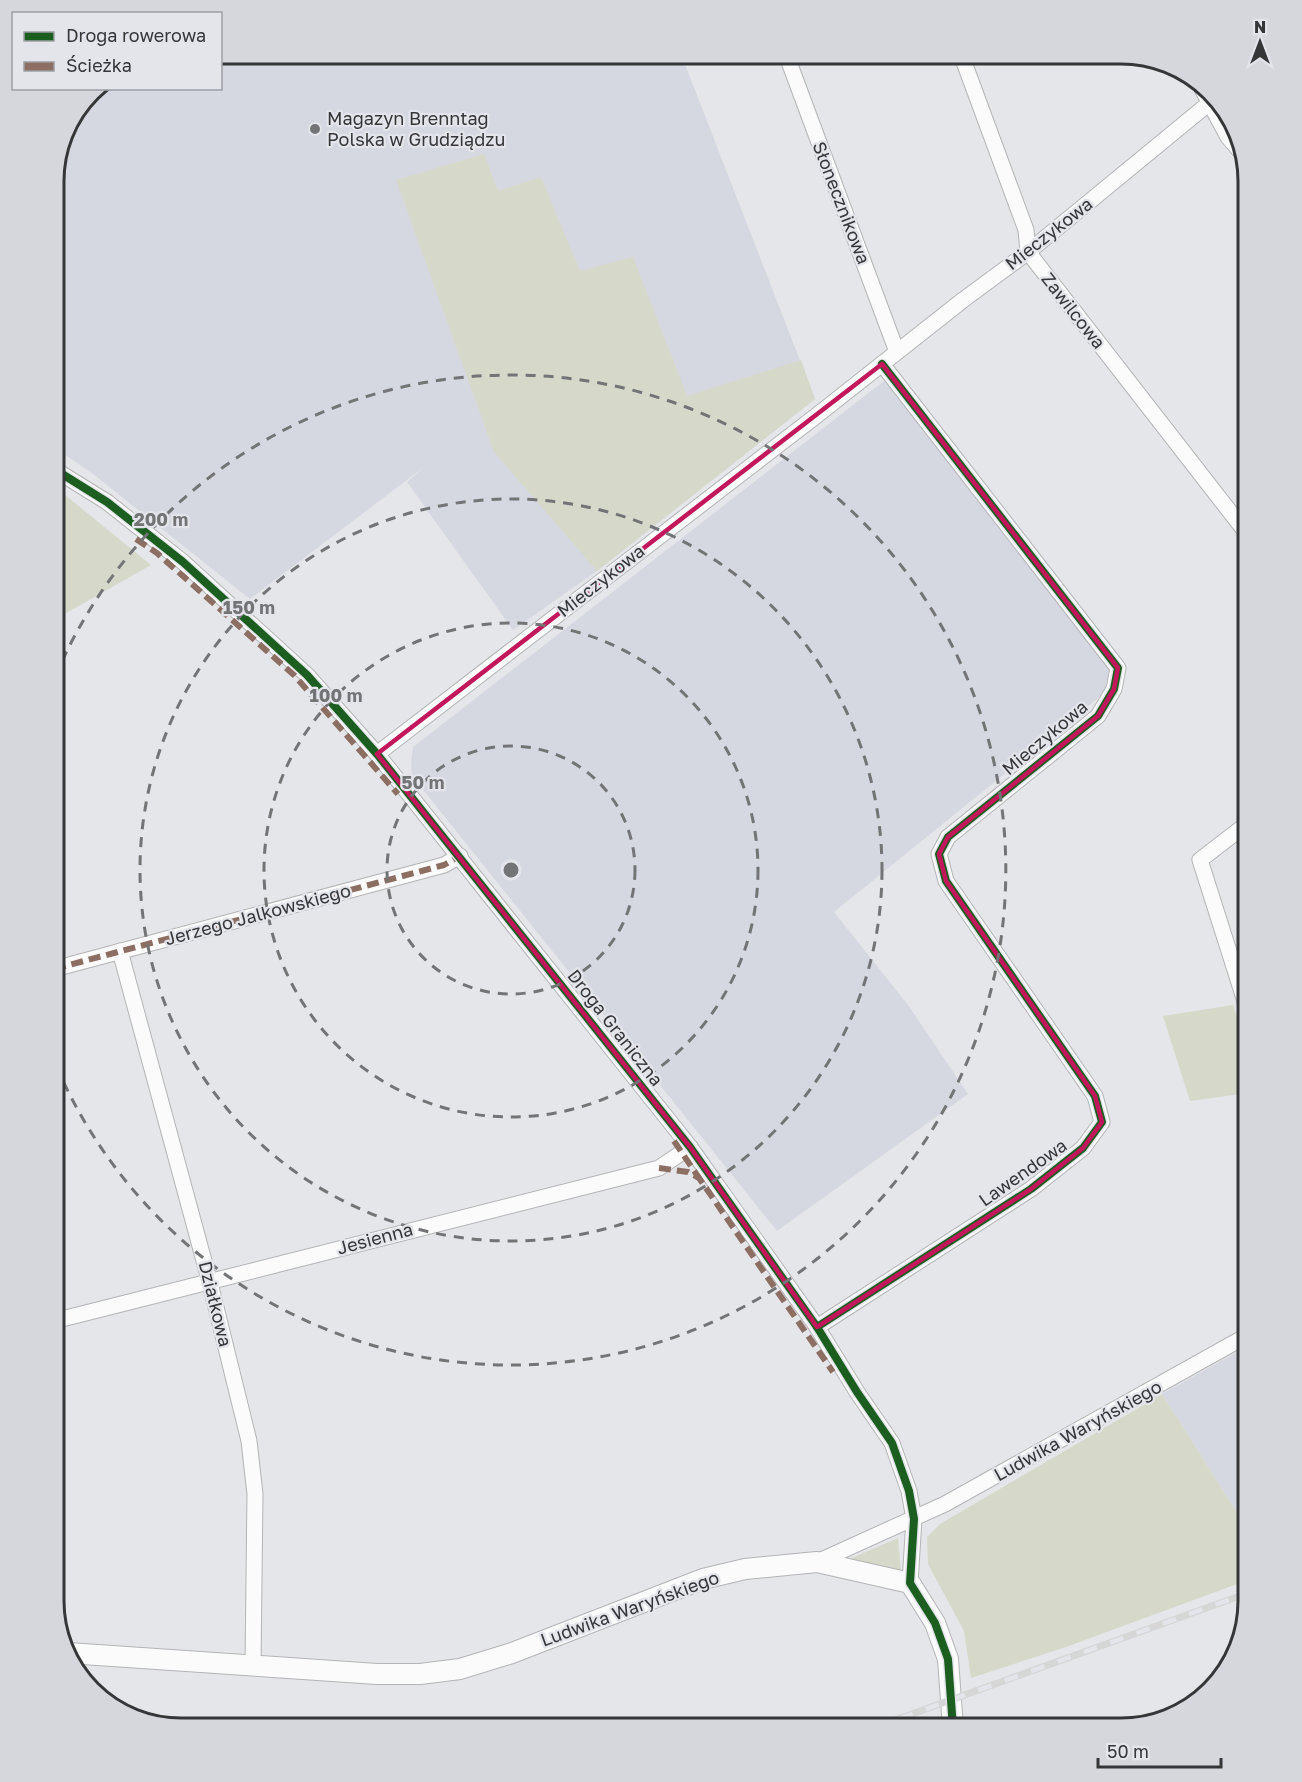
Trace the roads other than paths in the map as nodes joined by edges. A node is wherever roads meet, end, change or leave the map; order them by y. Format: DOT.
graph roads {
  1 [pos="790,65"];
  2 [pos="965,65"];
  3 [pos="1208,105"];
  4 [pos="1028,252"];
  5 [pos="897,352"];
  6 [pos="882,364"];
  7 [pos="65,476"];
  8 [pos="1238,522"];
  9 [pos="377,754"];
  10 [pos="1238,831"];
  11 [pos="460,856"];
  12 [pos="120,951"];
  13 [pos="64,966"];
  14 [pos="1238,980"];
  15 [pos="1018,986"];
  16 [pos="690,1147"];
  17 [pos="210,1283"];
  18 [pos="64,1319"];
  19 [pos="817,1327"];
  20 [pos="1238,1341"];
  21 [pos="914,1519"];
  22 [pos="817,1562"];
  23 [pos="910,1583"];
  24 [pos="77,1654"];
  25 [pos="252,1665"];
  26 [pos="952,1718"];
  1 -- 5 [label="street, Słonecznikowa"];
  2 -- 4 [label="street, Zawilcowa"];
  3 -- 4 [label="street, Mieczykowa"];
  4 -- 5 [label="street, Mieczykowa"];
  4 -- 8 [label="street, Zawilcowa"];
  5 -- 6 [label="street, Mieczykowa"];
  6 -- 9 [label="street, Mieczykowa"];
  6 -- 15 [label="street, Mieczykowa"];
  7 -- 9 [label="street, Droga Graniczna"];
  9 -- 11 [label="street, Droga Graniczna"];
  10 -- 14 [label="street"];
  11 -- 12 [label="street, Jerzego Jalkowskiego"];
  11 -- 16 [label="street, Droga Graniczna"];
  12 -- 13 [label="street, Jerzego Jalkowskiego"];
  12 -- 17 [label="street, Działkowa"];
  15 -- 19 [label="street, Lawendowa"];
  16 -- 17 [label="street, Jesienna"];
  16 -- 19 [label="street, Droga Graniczna"];
  17 -- 18 [label="street, Jesienna"];
  17 -- 25 [label="street, Działkowa"];
  19 -- 21 [label="street, Droga Graniczna"];
  20 -- 21 [label="street, Ludwika Waryńskiego"];
  21 -- 22 [label="street, Ludwika Waryńskiego"];
  21 -- 23 [label="street, Droga Graniczna"];
  22 -- 23 [label="street"];
  22 -- 25 [label="street, Ludwika Waryńskiego"];
  23 -- 26 [label="street"];
  24 -- 25 [label="street, Ludwika Waryńskiego"];
}
